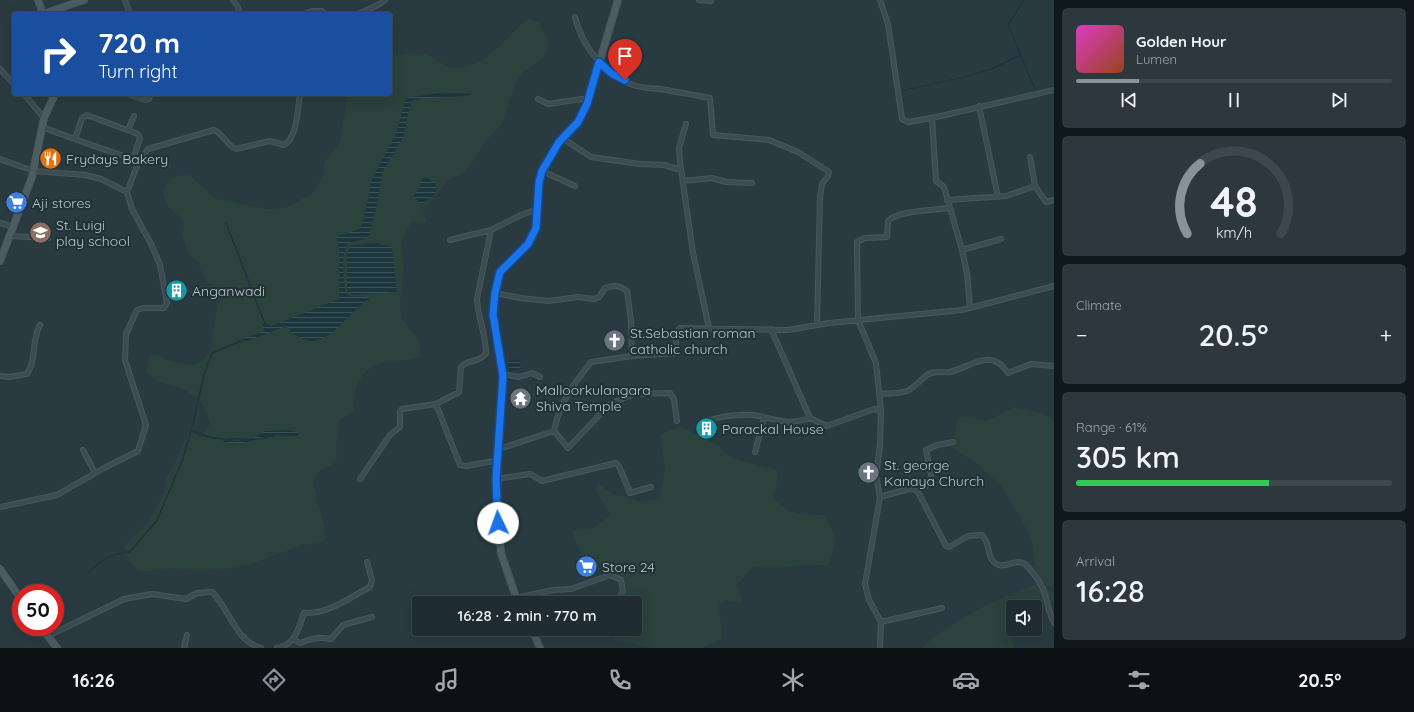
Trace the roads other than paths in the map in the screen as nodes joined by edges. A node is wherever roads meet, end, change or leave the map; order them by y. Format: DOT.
graph roads {
  1 [pos="38,0"];
  2 [pos="84,0"];
  3 [pos="124,0"];
  4 [pos="233,0"];
  5 [pos="385,0"];
  6 [pos="618,0"];
  7 [pos="699,0"];
  8 [pos="711,0"];
  9 [pos="880,0"];
  10 [pos="379,2"];
  11 [pos="42,12"];
  12 [pos="49,12"];
  13 [pos="129,12"];
  14 [pos="239,12"];
  15 [pos="309,12"];
  16 [pos="323,12"];
  17 [pos="362,12"];
  18 [pos="575,17"];
  19 [pos="599,62"];
  20 [pos="0,69"];
  21 [pos="12,82"];
  22 [pos="1054,90"];
  23 [pos="26,96"];
  24 [pos="54,96"];
  25 [pos="134,96"];
  26 [pos="150,96"];
  27 [pos="300,96"];
  28 [pos="589,98"];
  29 [pos="538,99"];
  30 [pos="979,106"];
  31 [pos="134,116"];
  32 [pos="44,118"];
  33 [pos="932,118"];
  34 [pos="686,124"];
  35 [pos="43,127"];
  36 [pos="128,130"];
  37 [pos="562,138"];
  38 [pos="75,139"];
  39 [pos="1030,157"];
  40 [pos="0,159"];
  41 [pos="681,170"];
  42 [pos="34,171"];
  43 [pos="542,171"];
  44 [pos="683,181"];
  45 [pos="752,183"];
  46 [pos="575,186"];
  47 [pos="1035,186"];
  48 [pos="128,192"];
  49 [pos="998,197"];
  50 [pos="947,200"];
  51 [pos="1054,200"];
  52 [pos="949,208"];
  53 [pos="538,209"];
  54 [pos="0,223"];
  55 [pos="14,227"];
  56 [pos="491,230"];
  57 [pos="10,236"];
  58 [pos="48,238"];
  59 [pos="1002,238"];
  60 [pos="450,240"];
  61 [pos="962,250"];
  62 [pos="0,261"];
  63 [pos="1054,286"];
  64 [pos="495,293"];
  65 [pos="970,308"];
  66 [pos="858,320"];
  67 [pos="40,325"];
  68 [pos="817,325"];
  69 [pos="709,328"];
  70 [pos="771,329"];
  71 [pos="632,356"];
  72 [pos="1054,366"];
  73 [pos="503,374"];
  74 [pos="0,376"];
  75 [pos="540,377"];
  76 [pos="879,394"];
  77 [pos="436,404"];
  78 [pos="881,411"];
  79 [pos="764,418"];
  80 [pos="810,418"];
  81 [pos="710,420"];
  82 [pos="676,421"];
  83 [pos="554,431"];
  84 [pos="953,442"];
  85 [pos="499,449"];
  86 [pos="83,450"];
  87 [pos="755,452"];
  88 [pos="498,460"];
  89 [pos="95,473"];
  90 [pos="360,479"];
  91 [pos="496,479"];
  92 [pos="651,487"];
  93 [pos="917,490"];
  94 [pos="880,497"];
  95 [pos="0,507"];
  96 [pos="367,562"];
  97 [pos="0,569"];
  98 [pos="12,586"];
  99 [pos="515,596"];
  100 [pos="533,596"];
  101 [pos="620,596"];
  102 [pos="942,608"];
  103 [pos="372,617"];
  104 [pos="881,622"];
  105 [pos="1054,622"];
  106 [pos="64,628"];
  107 [pos="187,635"];
  108 [pos="48,636"];
  109 [pos="535,636"];
  110 [pos="293,639"];
  111 [pos="57,648"];
  112 [pos="184,648"];
  113 [pos="261,648"];
  114 [pos="277,648"];
  115 [pos="540,648"];
  116 [pos="880,648"];
  1 -- 11 [label="main road"];
  2 -- 12 [label="main road"];
  3 -- 13 [label="street"];
  4 -- 14 [label="street"];
  5 -- 10 [label="street"];
  6 -- 19 [label="main road"];
  7 -- 8 [label="street"];
  9 -- 33 [label="street"];
  10 -- 17 [label="street"];
  15 -- 16 [label="street"];
  18 -- 19 [label="street"];
  19 -- 28 [label="main road"];
  19 -- 68 [label="street"];
  20 -- 21 [label="street"];
  22 -- 30 [label="street"];
  23 -- 32 [label="street"];
  24 -- 32 [label="main road"];
  25 -- 26 [label="street"];
  27 -- 48 [label="street"];
  28 -- 29 [label="street"];
  28 -- 37 [label="main road"];
  30 -- 33 [label="street"];
  30 -- 49 [label="street"];
  31 -- 36 [label="street"];
  32 -- 35 [label="main road"];
  33 -- 50 [label="street"];
  34 -- 41 [label="street"];
  35 -- 38 [label="street"];
  35 -- 42 [label="main road"];
  36 -- 38 [label="street"];
  36 -- 38 [label="street"];
  37 -- 41 [label="street"];
  37 -- 43 [label="main road"];
  39 -- 47 [label="street"];
  40 -- 42 [label="street"];
  41 -- 44 [label="street"];
  42 -- 48 [label="street"];
  42 -- 55 [label="main road"];
  43 -- 46 [label="street"];
  43 -- 53 [label="main road"];
  44 -- 45 [label="street"];
  44 -- 69 [label="street"];
  47 -- 49 [label="street"];
  47 -- 51 [label="street"];
  48 -- 89 [label="street"];
  49 -- 50 [label="street"];
  50 -- 52 [label="street"];
  52 -- 61 [label="street"];
  52 -- 66 [label="street"];
  53 -- 56 [label="street"];
  53 -- 64 [label="main road"];
  54 -- 55 [label="street"];
  55 -- 57 [label="main road"];
  56 -- 60 [label="street"];
  56 -- 77 [label="street"];
  57 -- 58 [label="street"];
  57 -- 62 [label="main road"];
  59 -- 61 [label="street"];
  61 -- 65 [label="street"];
  63 -- 65 [label="street"];
  64 -- 71 [label="street"];
  64 -- 73 [label="main road"];
  65 -- 66 [label="street"];
  66 -- 68 [label="street"];
  66 -- 76 [label="street"];
  67 -- 74 [label="street"];
  68 -- 70 [label="street"];
  69 -- 70 [label="street"];
  69 -- 71 [label="street"];
  70 -- 80 [label="street"];
  71 -- 83 [label="street"];
  72 -- 76 [label="street"];
  73 -- 75 [label="street"];
  73 -- 85 [label="main road"];
  76 -- 78 [label="street"];
  77 -- 88 [label="street"];
  77 -- 90 [label="street"];
  78 -- 80 [label="street"];
  78 -- 94 [label="street"];
  79 -- 80 [label="street"];
  79 -- 81 [label="street"];
  79 -- 87 [label="street"];
  82 -- 83 [label="street"];
  83 -- 85 [label="street"];
  84 -- 93 [label="street"];
  85 -- 88 [label="main road"];
  86 -- 89 [label="street"];
  88 -- 91 [label="main road"];
  89 -- 95 [label="street"];
  91 -- 92 [label="street"];
  91 -- 99 [label="main road"];
  93 -- 94 [label="street"];
  93 -- 105 [label="street"];
  94 -- 104 [label="street"];
  96 -- 110 [label="street"];
  97 -- 98 [label="main road"];
  100 -- 101 [label="street"];
  102 -- 104 [label="street"];
  103 -- 110 [label="street"];
  104 -- 116 [label="street"];
  106 -- 113 [label="street"];
  107 -- 112 [label="street"];
  108 -- 111 [label="main road"];
  109 -- 115 [label="main road"];
  110 -- 114 [label="street"];
}
